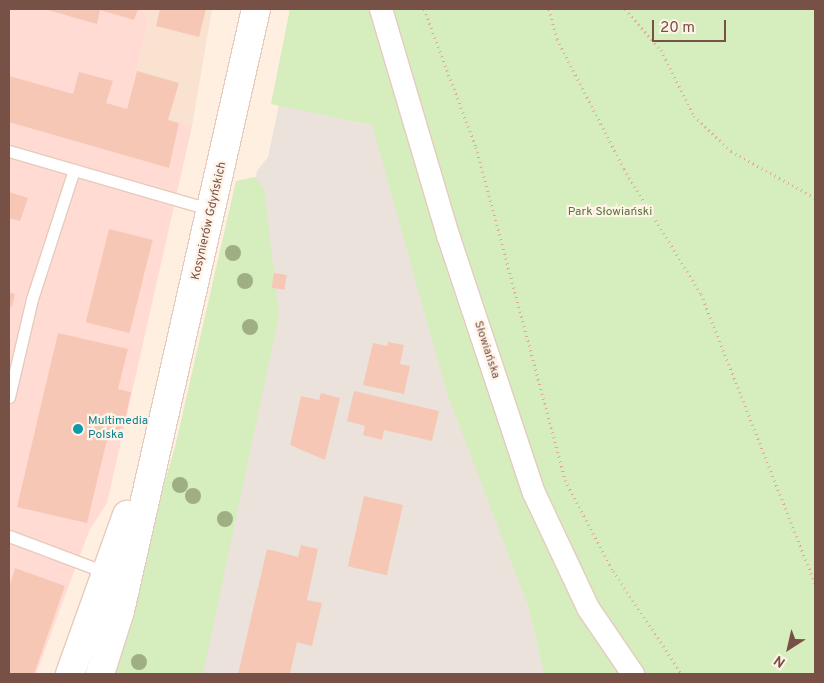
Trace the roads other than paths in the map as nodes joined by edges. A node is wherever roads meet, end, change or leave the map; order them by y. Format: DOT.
graph roads {
  1 [pos="256,9"];
  2 [pos="381,9"];
  3 [pos="9,151"];
  4 [pos="74,170"];
  5 [pos="214,211"];
  6 [pos="9,397"];
  7 [pos="158,432"];
  8 [pos="9,536"];
  9 [pos="105,572"];
  10 [pos="70,674"];
  11 [pos="100,674"];
  12 [pos="633,674"];
  1 -- 5 [label="street, Kosynierów Gdyńskich"];
  2 -- 12 [label="street, Słowiańska"];
  3 -- 4 [label="lane"];
  4 -- 5 [label="lane"];
  4 -- 6 [label="lane"];
  5 -- 7 [label="street, Kosynierów Gdyńskich"];
  7 -- 9 [label="street, Kosynierów Gdyńskich"];
  7 -- 11 [label="street, Kosynierów Gdyńskich"];
  8 -- 9 [label="lane"];
  9 -- 10 [label="street, Kosynierów Gdyńskich"];
}
